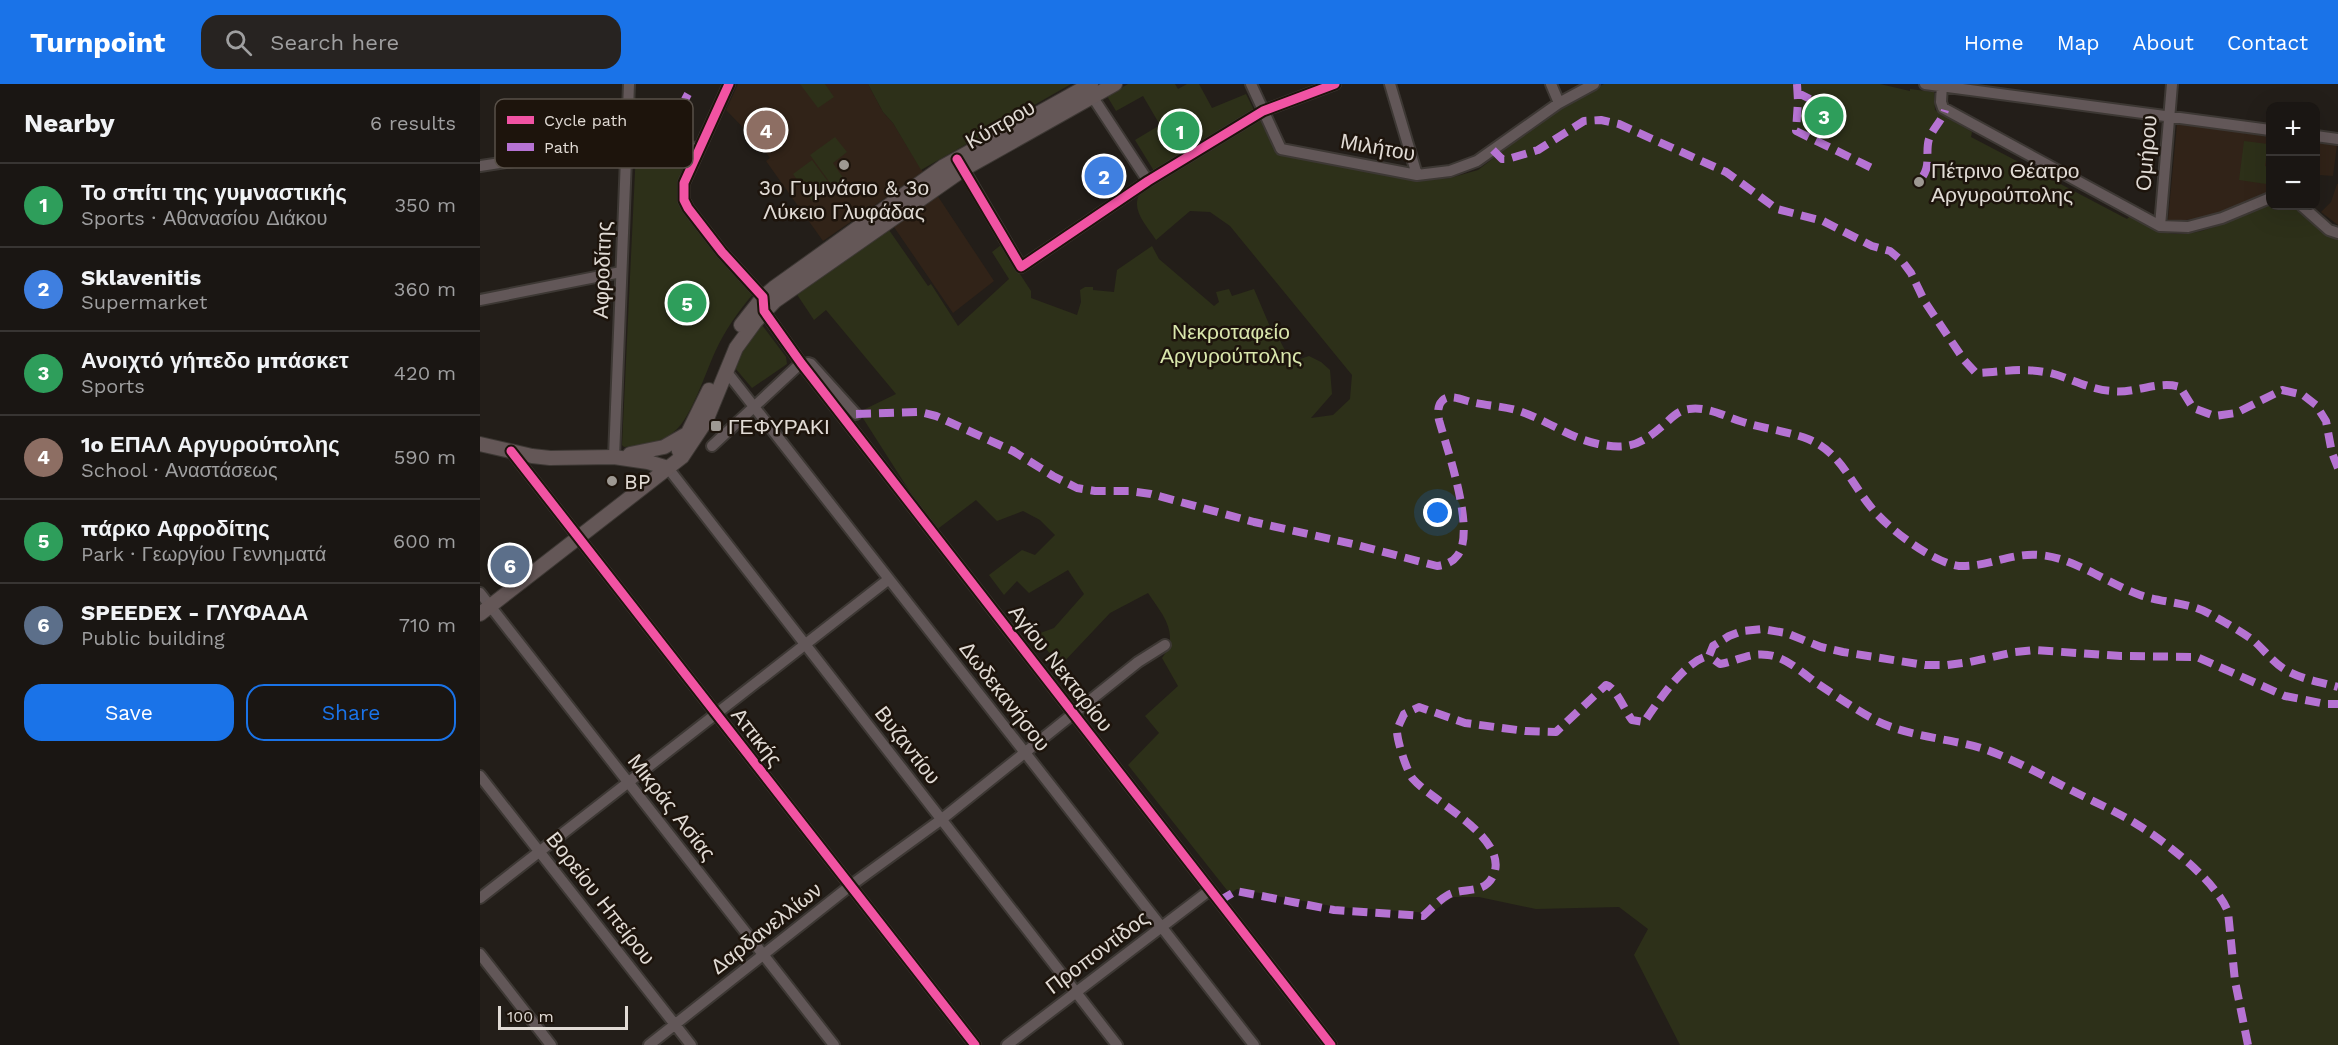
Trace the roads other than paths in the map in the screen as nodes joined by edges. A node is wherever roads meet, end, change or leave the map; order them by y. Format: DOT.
graph roads {
  1 [pos="629,84"];
  2 [pos="729,84"];
  3 [pos="1115,84"];
  4 [pos="1251,84"];
  5 [pos="1335,84"];
  6 [pos="1390,84"];
  7 [pos="1551,84"];
  8 [pos="1594,84"];
  9 [pos="1925,84"];
  10 [pos="2172,84"];
  11 [pos="1942,85"];
  12 [pos="1092,90"];
  13 [pos="628,99"];
  14 [pos="1559,103"];
  15 [pos="1263,111"];
  16 [pos="2169,116"];
  17 [pos="2266,129"];
  18 [pos="2320,137"];
  19 [pos="2338,139"];
  20 [pos="693,148"];
  21 [pos="698,148"];
  22 [pos="693,160"];
  23 [pos="495,164"];
  24 [pos="960,164"];
  25 [pos="480,166"];
  26 [pos="626,168"];
  27 [pos="690,168"];
  28 [pos="1417,175"];
  29 [pos="1148,181"];
  30 [pos="2266,200"];
  31 [pos="2306,210"];
  32 [pos="2160,226"];
  33 [pos="2338,233"];
  34 [pos="621,272"];
  35 [pos="763,297"];
  36 [pos="480,300"];
  37 [pos="764,311"];
  38 [pos="801,363"];
  39 [pos="726,370"];
  40 [pos="755,407"];
  41 [pos="856,414"];
  42 [pos="687,434"];
  43 [pos="480,444"];
  44 [pos="712,446"];
  45 [pos="511,451"];
  46 [pos="614,457"];
  47 [pos="668,468"];
  48 [pos="578,538"];
  49 [pos="889,579"];
  50 [pos="480,593"];
  51 [pos="485,610"];
  52 [pos="805,644"];
  53 [pos="1165,645"];
  54 [pos="716,714"];
  55 [pos="1074,714"];
  56 [pos="1025,753"];
  57 [pos="480,776"];
  58 [pos="628,782"];
  59 [pos="942,819"];
  60 [pos="539,851"];
  61 [pos="850,886"];
  62 [pos="1210,890"];
  63 [pos="480,897"];
  64 [pos="1162,927"];
  65 [pos="480,954"];
  66 [pos="763,955"];
  67 [pos="1076,992"];
  68 [pos="675,1025"];
  69 [pos="551,1045"];
  70 [pos="649,1045"];
  71 [pos="691,1045"];
  72 [pos="834,1045"];
  73 [pos="975,1045"];
  74 [pos="1008,1045"];
  75 [pos="1117,1045"];
  76 [pos="1254,1045"];
  77 [pos="1331,1045"];
  1 -- 13 [label="street, Αφροδίτης"];
  2 -- 21 [label="street"];
  3 -- 12 [label="main road, Κύπρου"];
  4 -- 15 [label="street"];
  5 -- 15 [label="street"];
  6 -- 28 [label="street"];
  7 -- 14 [label="street"];
  8 -- 14 [label="street, Μιλήτου"];
  9 -- 11 [label="street"];
  10 -- 16 [label="street, Ομήρου"];
  11 -- 16 [label="street"];
  11 -- 32 [label="street"];
  12 -- 24 [label="main road, Κύπρου"];
  12 -- 29 [label="street"];
  14 -- 28 [label="street, Μιλήτου"];
  15 -- 28 [label="street, Μιλήτου"];
  15 -- 29 [label="street"];
  16 -- 17 [label="street"];
  16 -- 32 [label="street, Ομήρου"];
  18 -- 19 [label="street"];
  20 -- 21 [label="street"];
  21 -- 22 [label="street"];
  23 -- 25 [label="street"];
  24 -- 29 [label="street"];
  24 -- 35 [label="main road, Κύπρου"];
  24 -- 37 [label="main road, Κύπρου"];
  26 -- 34 [label="street, Αφροδίτης"];
  27 -- 35 [label="street"];
  30 -- 32 [label="street"];
  31 -- 33 [label="street"];
  34 -- 36 [label="street"];
  34 -- 46 [label="street, Αφροδίτης"];
  35 -- 37 [label="street"];
  35 -- 42 [label="main road, Κύπρου"];
  37 -- 38 [label="street, Αγίου Νεκταρίου"];
  37 -- 39 [label="main road, Κύπρου"];
  38 -- 40 [label="street"];
  38 -- 41 [label="street"];
  38 -- 55 [label="street, Αγίου Νεκταρίου"];
  39 -- 40 [label="street, Δωδεκανήσου"];
  39 -- 47 [label="main road, Κύπρου"];
  40 -- 44 [label="street"];
  40 -- 49 [label="street, Δωδεκανήσου"];
  42 -- 46 [label="main road"];
  42 -- 47 [label="main road, Κύπρου"];
  43 -- 45 [label="main road"];
  45 -- 46 [label="main road"];
  45 -- 48 [label="street, Αττικής"];
  46 -- 47 [label="main road"];
  47 -- 48 [label="main road, Κύπρου"];
  47 -- 52 [label="street, Βυζαντίου"];
  48 -- 51 [label="main road, Κύπρου"];
  48 -- 54 [label="street, Αττικής"];
  49 -- 52 [label="street"];
  49 -- 56 [label="street, Δωδεκανήσου"];
  50 -- 51 [label="street, Μικράς Ασίας"];
  51 -- 58 [label="street, Μικράς Ασίας"];
  52 -- 54 [label="street"];
  52 -- 59 [label="street, Βυζαντίου"];
  53 -- 55 [label="street, Δαρδανελλίων"];
  54 -- 58 [label="street"];
  54 -- 61 [label="street, Αττικής"];
  55 -- 56 [label="street, Δαρδανελλίων"];
  55 -- 62 [label="street, Αγίου Νεκταρίου"];
  56 -- 59 [label="street, Δαρδανελλίων"];
  56 -- 64 [label="street, Δωδεκανήσου"];
  57 -- 60 [label="street, Βορείου Ηπείρου"];
  58 -- 60 [label="street"];
  58 -- 66 [label="street, Μικράς Ασίας"];
  59 -- 61 [label="street, Δαρδανελλίων"];
  59 -- 67 [label="street, Βυζαντίου"];
  60 -- 63 [label="street"];
  60 -- 68 [label="street, Βορείου Ηπείρου"];
  61 -- 66 [label="street, Δαρδανελλίων"];
  61 -- 73 [label="street, Αττικής"];
  62 -- 64 [label="street, Προποντίδος"];
  62 -- 77 [label="street, Αγίου Νεκταρίου"];
  64 -- 67 [label="street, Προποντίδος"];
  64 -- 76 [label="street, Δωδεκανήσου"];
  65 -- 69 [label="street"];
  66 -- 68 [label="street, Δαρδανελλίων"];
  66 -- 72 [label="street, Μικράς Ασίας"];
  67 -- 74 [label="street, Προποντίδος"];
  67 -- 75 [label="street, Βυζαντίου"];
  68 -- 70 [label="street, Δαρδανελλίων"];
  68 -- 71 [label="street, Βορείου Ηπείρου"];
}
